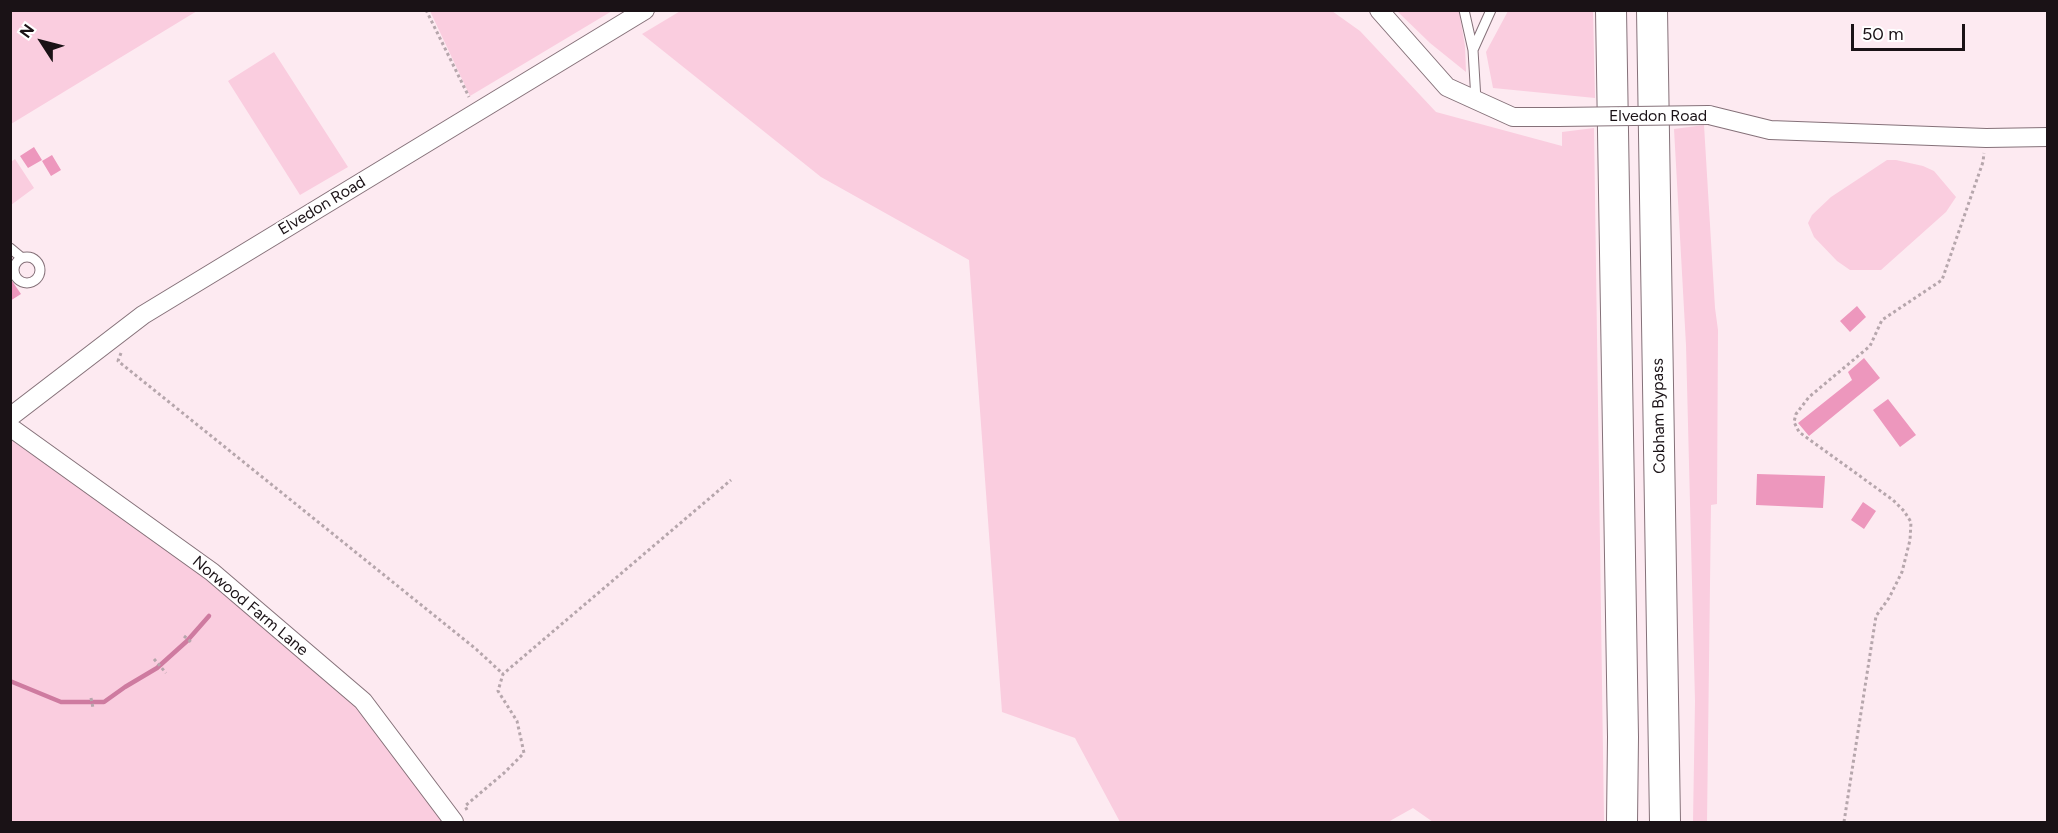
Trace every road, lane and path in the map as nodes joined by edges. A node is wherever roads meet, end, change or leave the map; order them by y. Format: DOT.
graph roads {
  1 [pos="426,10"];
  2 [pos="645,10"];
  3 [pos="1379,10"];
  4 [pos="1464,10"];
  5 [pos="1491,10"];
  6 [pos="1611,10"];
  7 [pos="1652,10"];
  8 [pos="1473,50"];
  9 [pos="1476,100"];
  10 [pos="477,112"];
  11 [pos="2048,137"];
  12 [pos="1986,138"];
  13 [pos="10,248"];
  14 [pos="22,258"];
  15 [pos="123,350"];
  16 [pos="10,417"];
  17 [pos="10,428"];
  18 [pos="730,480"];
  19 [pos="184,636"];
  20 [pos="192,643"];
  21 [pos="154,659"];
  22 [pos="166,673"];
  23 [pos="503,674"];
  24 [pos="91,698"];
  25 [pos="93,708"];
  26 [pos="462,818"];
  27 [pos="1622,822"];
  28 [pos="1665,822"];
  29 [pos="1844,822"];
  1 -- 10 [label="path"];
  2 -- 10 [label="street, Elvedon Road"];
  3 -- 9 [label="street, Elvedon Road"];
  4 -- 8 [label="lane"];
  5 -- 8 [label="lane"];
  6 -- 27 [label="highway"];
  7 -- 28 [label="highway, Cobham Bypass"];
  8 -- 9 [label="lane"];
  9 -- 12 [label="street, Elvedon Road, bridge"];
  10 -- 16 [label="street, Elvedon Road"];
  11 -- 12 [label="street, Elvedon Road"];
  12 -- 29 [label="path"];
  13 -- 14 [label="lane"];
  15 -- 23 [label="path"];
  17 -- 26 [label="street, Norwood Farm Lane"];
  18 -- 23 [label="path"];
  19 -- 20 [label="path"];
  21 -- 22 [label="path"];
  23 -- 26 [label="path"];
  24 -- 25 [label="path"];
}
